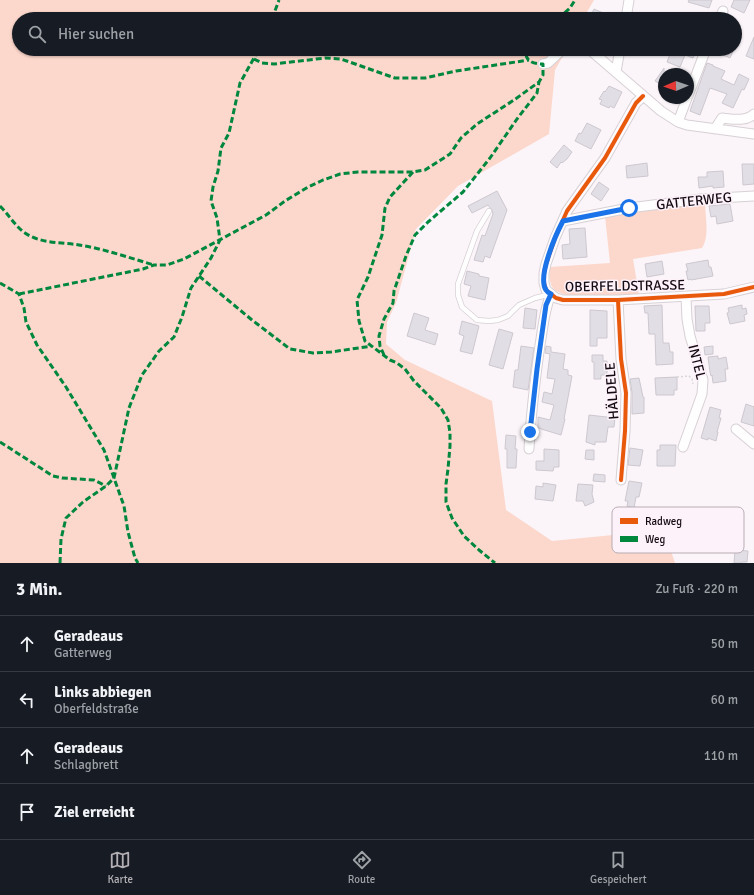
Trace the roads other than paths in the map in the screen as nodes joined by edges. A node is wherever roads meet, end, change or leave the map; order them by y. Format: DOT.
graph roads {
  1 [pos="630,0"];
  2 [pos="627,12"];
  3 [pos="555,56"];
  4 [pos="597,56"];
  5 [pos="619,56"];
  6 [pos="703,56"];
  7 [pos="543,64"];
  8 [pos="616,72"];
  9 [pos="694,81"];
  10 [pos="643,96"];
  11 [pos="685,104"];
  12 [pos="754,114"];
  13 [pos="678,122"];
  14 [pos="715,129"];
  15 [pos="754,134"];
  16 [pos="754,196"];
  17 [pos="489,211"];
  18 [pos="563,221"];
  19 [pos="754,287"];
  20 [pos="551,294"];
  21 [pos="686,297"];
  22 [pos="618,300"];
  23 [pos="736,429"];
  24 [pos="754,444"];
  25 [pos="683,448"];
  26 [pos="529,449"];
  27 [pos="621,480"];
  1 -- 2 [label="street"];
  3 -- 7 [label="street"];
  4 -- 8 [label="street"];
  5 -- 8 [label="street"];
  6 -- 9 [label="street"];
  8 -- 10 [label="street"];
  10 -- 13 [label="street"];
  10 -- 18 [label="street, OBERFELDSTRASSE"];
  11 -- 13 [label="street"];
  12 -- 14 [label="street"];
  13 -- 14 [label="street"];
  14 -- 15 [label="street"];
  16 -- 18 [label="street, GATTERWEG"];
  17 -- 20 [label="lane"];
  18 -- 20 [label="street, OBERFELDSTRASSE"];
  19 -- 21 [label="street, OBERFELDSTRASSE"];
  20 -- 22 [label="street, OBERFELDSTRASSE"];
  20 -- 26 [label="street"];
  21 -- 22 [label="street, OBERFELDSTRASSE"];
  21 -- 25 [label="street, INTEL"];
  22 -- 27 [label="street, HÄLDELE"];
  23 -- 24 [label="street"];
}
